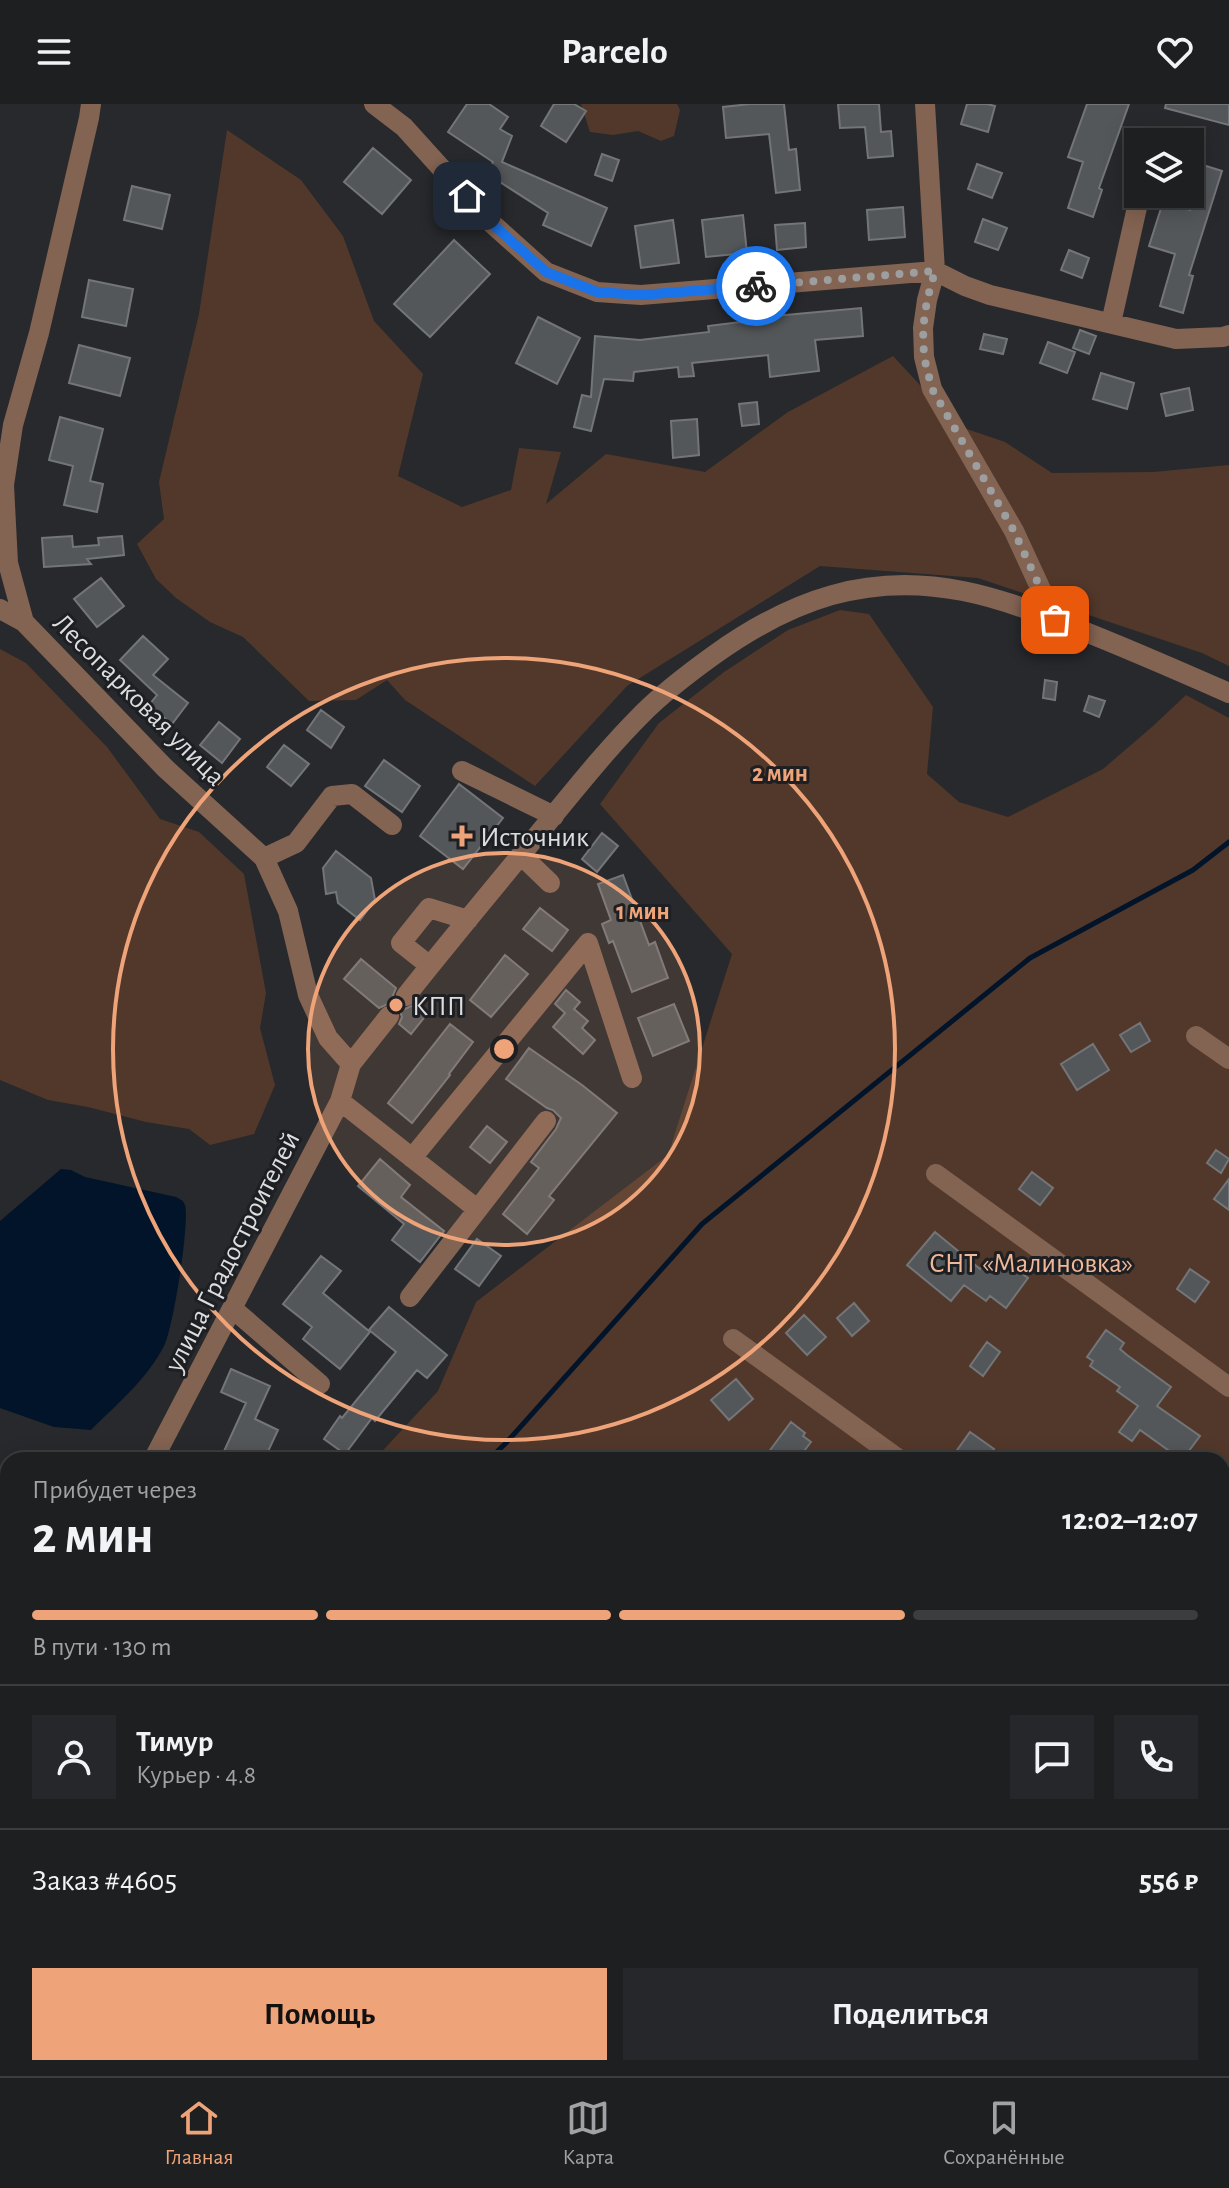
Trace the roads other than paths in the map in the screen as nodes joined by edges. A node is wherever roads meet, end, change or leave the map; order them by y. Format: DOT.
graph roads {
  1 [pos="91,104"];
  2 [pos="374,104"];
  3 [pos="925,104"];
  4 [pos="1137,208"];
  5 [pos="935,271"];
  6 [pos="1111,323"];
  7 [pos="1229,335"];
  8 [pos="6,433"];
  9 [pos="0,609"];
  10 [pos="1055,620"];
  11 [pos="24,622"];
  12 [pos="1229,693"];
  13 [pos="462,771"];
  14 [pos="559,809"];
  15 [pos="392,825"];
  16 [pos="521,855"];
  17 [pos="264,858"];
  18 [pos="550,883"];
  19 [pos="468,920"];
  20 [pos="430,966"];
  21 [pos="406,996"];
  22 [pos="389,1016"];
  23 [pos="1196,1036"];
  24 [pos="1229,1059"];
  25 [pos="351,1064"];
  26 [pos="632,1078"];
  27 [pos="340,1101"];
  28 [pos="546,1121"];
  29 [pos="412,1158"];
  30 [pos="936,1174"];
  31 [pos="477,1209"];
  32 [pos="410,1297"];
  33 [pos="233,1309"];
  34 [pos="733,1339"];
  35 [pos="320,1384"];
  36 [pos="1229,1387"];
  37 [pos="157,1452"];
  38 [pos="889,1452"];
  1 -- 8 [label="street, Лесопарковая улица"];
  2 -- 5 [label="street"];
  3 -- 5 [label="street"];
  4 -- 6 [label="street"];
  5 -- 6 [label="street"];
  5 -- 10 [label="street"];
  6 -- 7 [label="street"];
  8 -- 11 [label="street, Лесопарковая улица"];
  9 -- 11 [label="street"];
  10 -- 12 [label="street"];
  10 -- 14 [label="street"];
  11 -- 17 [label="street, Лесопарковая улица"];
  13 -- 14 [label="street"];
  14 -- 16 [label="street"];
  15 -- 17 [label="street"];
  16 -- 18 [label="street"];
  16 -- 19 [label="street"];
  17 -- 25 [label="street, Лесопарковая улица"];
  19 -- 20 [label="street"];
  19 -- 20 [label="street"];
  20 -- 21 [label="street"];
  22 -- 25 [label="street"];
  23 -- 24 [label="street"];
  25 -- 27 [label="street, улица Градостроителей"];
  26 -- 29 [label="street"];
  27 -- 29 [label="street"];
  27 -- 33 [label="street, улица Градостроителей"];
  28 -- 31 [label="street"];
  29 -- 31 [label="street"];
  30 -- 36 [label="street"];
  31 -- 32 [label="street"];
  33 -- 35 [label="street"];
  33 -- 37 [label="street, улица Градостроителей"];
  34 -- 38 [label="street"];
}
